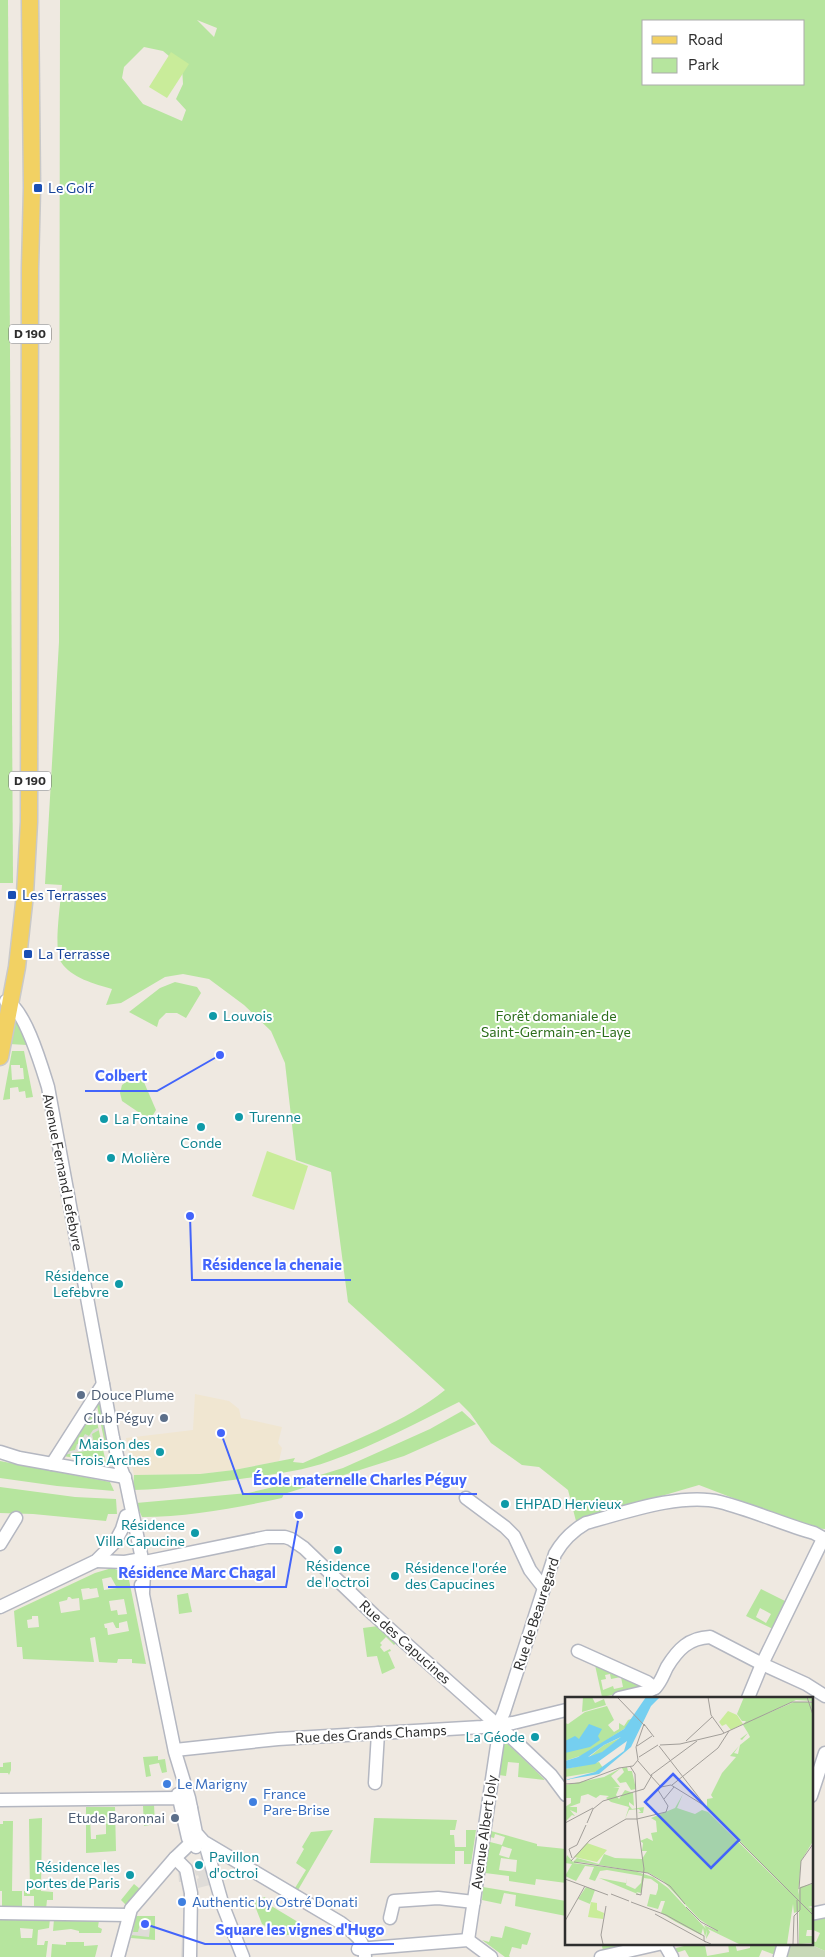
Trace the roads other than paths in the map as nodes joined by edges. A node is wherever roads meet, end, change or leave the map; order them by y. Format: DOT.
graph roads {
  1 [pos="23,0"];
  2 [pos="30,0"];
  3 [pos="5,1010"];
  4 [pos="0,1057"];
  5 [pos="103,1384"];
  6 [pos="0,1452"];
  7 [pos="52,1464"];
  8 [pos="122,1476"];
  9 [pos="466,1498"];
  10 [pos="126,1516"];
  11 [pos="16,1518"];
  12 [pos="824,1539"];
  13 [pos="0,1544"];
  14 [pos="96,1561"];
  15 [pos="138,1562"];
  16 [pos="544,1588"];
  17 [pos="0,1607"];
  18 [pos="578,1651"];
  19 [pos="762,1664"];
  20 [pos="655,1688"];
  21 [pos="825,1696"];
  22 [pos="624,1697"];
  23 [pos="748,1697"];
  24 [pos="565,1710"];
  25 [pos="498,1725"];
  26 [pos="378,1733"];
  27 [pos="175,1751"];
  28 [pos="825,1753"];
  29 [pos="375,1783"];
  30 [pos="182,1792"];
  31 [pos="812,1793"];
  32 [pos="565,1794"];
  33 [pos="0,1800"];
  34 [pos="200,1843"];
  35 [pos="180,1863"];
  36 [pos="474,1902"];
  37 [pos="825,1911"];
  38 [pos="0,1913"];
  39 [pos="812,1914"];
  40 [pos="128,1915"];
  41 [pos="390,1918"];
  42 [pos="468,1940"];
  43 [pos="659,1944"];
  44 [pos="664,1944"];
  45 [pos="784,1944"];
  46 [pos="360,1953"];
  47 [pos="118,1957"];
  48 [pos="190,1957"];
  49 [pos="243,1957"];
  50 [pos="492,1957"];
  51 [pos="601,1957"];
  52 [pos="672,1957"];
  53 [pos="780,1957"];
  1 -- 3 [label="main road, D 190"];
  2 -- 3 [label="main road, D 190"];
  3 -- 4 [label="main road, D 190"];
  3 -- 5 [label="street, Avenue Fernand Lefebvre"];
  5 -- 7 [label="street"];
  5 -- 8 [label="street, Avenue Fernand Lefebvre"];
  6 -- 7 [label="street"];
  7 -- 8 [label="street"];
  8 -- 10 [label="street, Avenue Fernand Lefebvre"];
  8 -- 15 [label="street, Avenue Fernand Lefebvre"];
  9 -- 16 [label="street"];
  10 -- 14 [label="street"];
  10 -- 15 [label="street, Avenue Fernand Lefebvre"];
  11 -- 13 [label="street"];
  12 -- 16 [label="street, Rue de Beauregard"];
  12 -- 19 [label="street"];
  14 -- 15 [label="street, Rue des Capucines"];
  14 -- 17 [label="street"];
  15 -- 25 [label="street, Rue des Capucines"];
  15 -- 27 [label="street, Avenue Fernand Lefebvre"];
  16 -- 25 [label="street, Rue de Beauregard"];
  18 -- 20 [label="street"];
  19 -- 20 [label="street"];
  19 -- 21 [label="street"];
  19 -- 23 [label="street"];
  20 -- 22 [label="street"];
  24 -- 25 [label="street, Rue des Grands Champs"];
  25 -- 26 [label="street, Rue des Grands Champs"];
  25 -- 32 [label="street, Rue des Capucines"];
  25 -- 36 [label="street, Avenue Albert Joly"];
  26 -- 27 [label="street, Rue des Grands Champs"];
  26 -- 29 [label="street"];
  27 -- 30 [label="street, Avenue Fernand Lefebvre"];
  28 -- 31 [label="street"];
  30 -- 33 [label="street"];
  30 -- 34 [label="street"];
  30 -- 34 [label="street, Avenue Fernand Lefebvre"];
  34 -- 35 [label="street"];
  34 -- 46 [label="street"];
  34 -- 49 [label="street"];
  35 -- 40 [label="street"];
  35 -- 48 [label="street"];
  36 -- 41 [label="street"];
  36 -- 42 [label="street, Avenue Albert Joly"];
  37 -- 39 [label="street"];
  38 -- 40 [label="street"];
  40 -- 47 [label="street"];
  42 -- 46 [label="street"];
  42 -- 50 [label="street"];
  43 -- 51 [label="street"];
  44 -- 52 [label="street"];
  45 -- 53 [label="street"];
}
